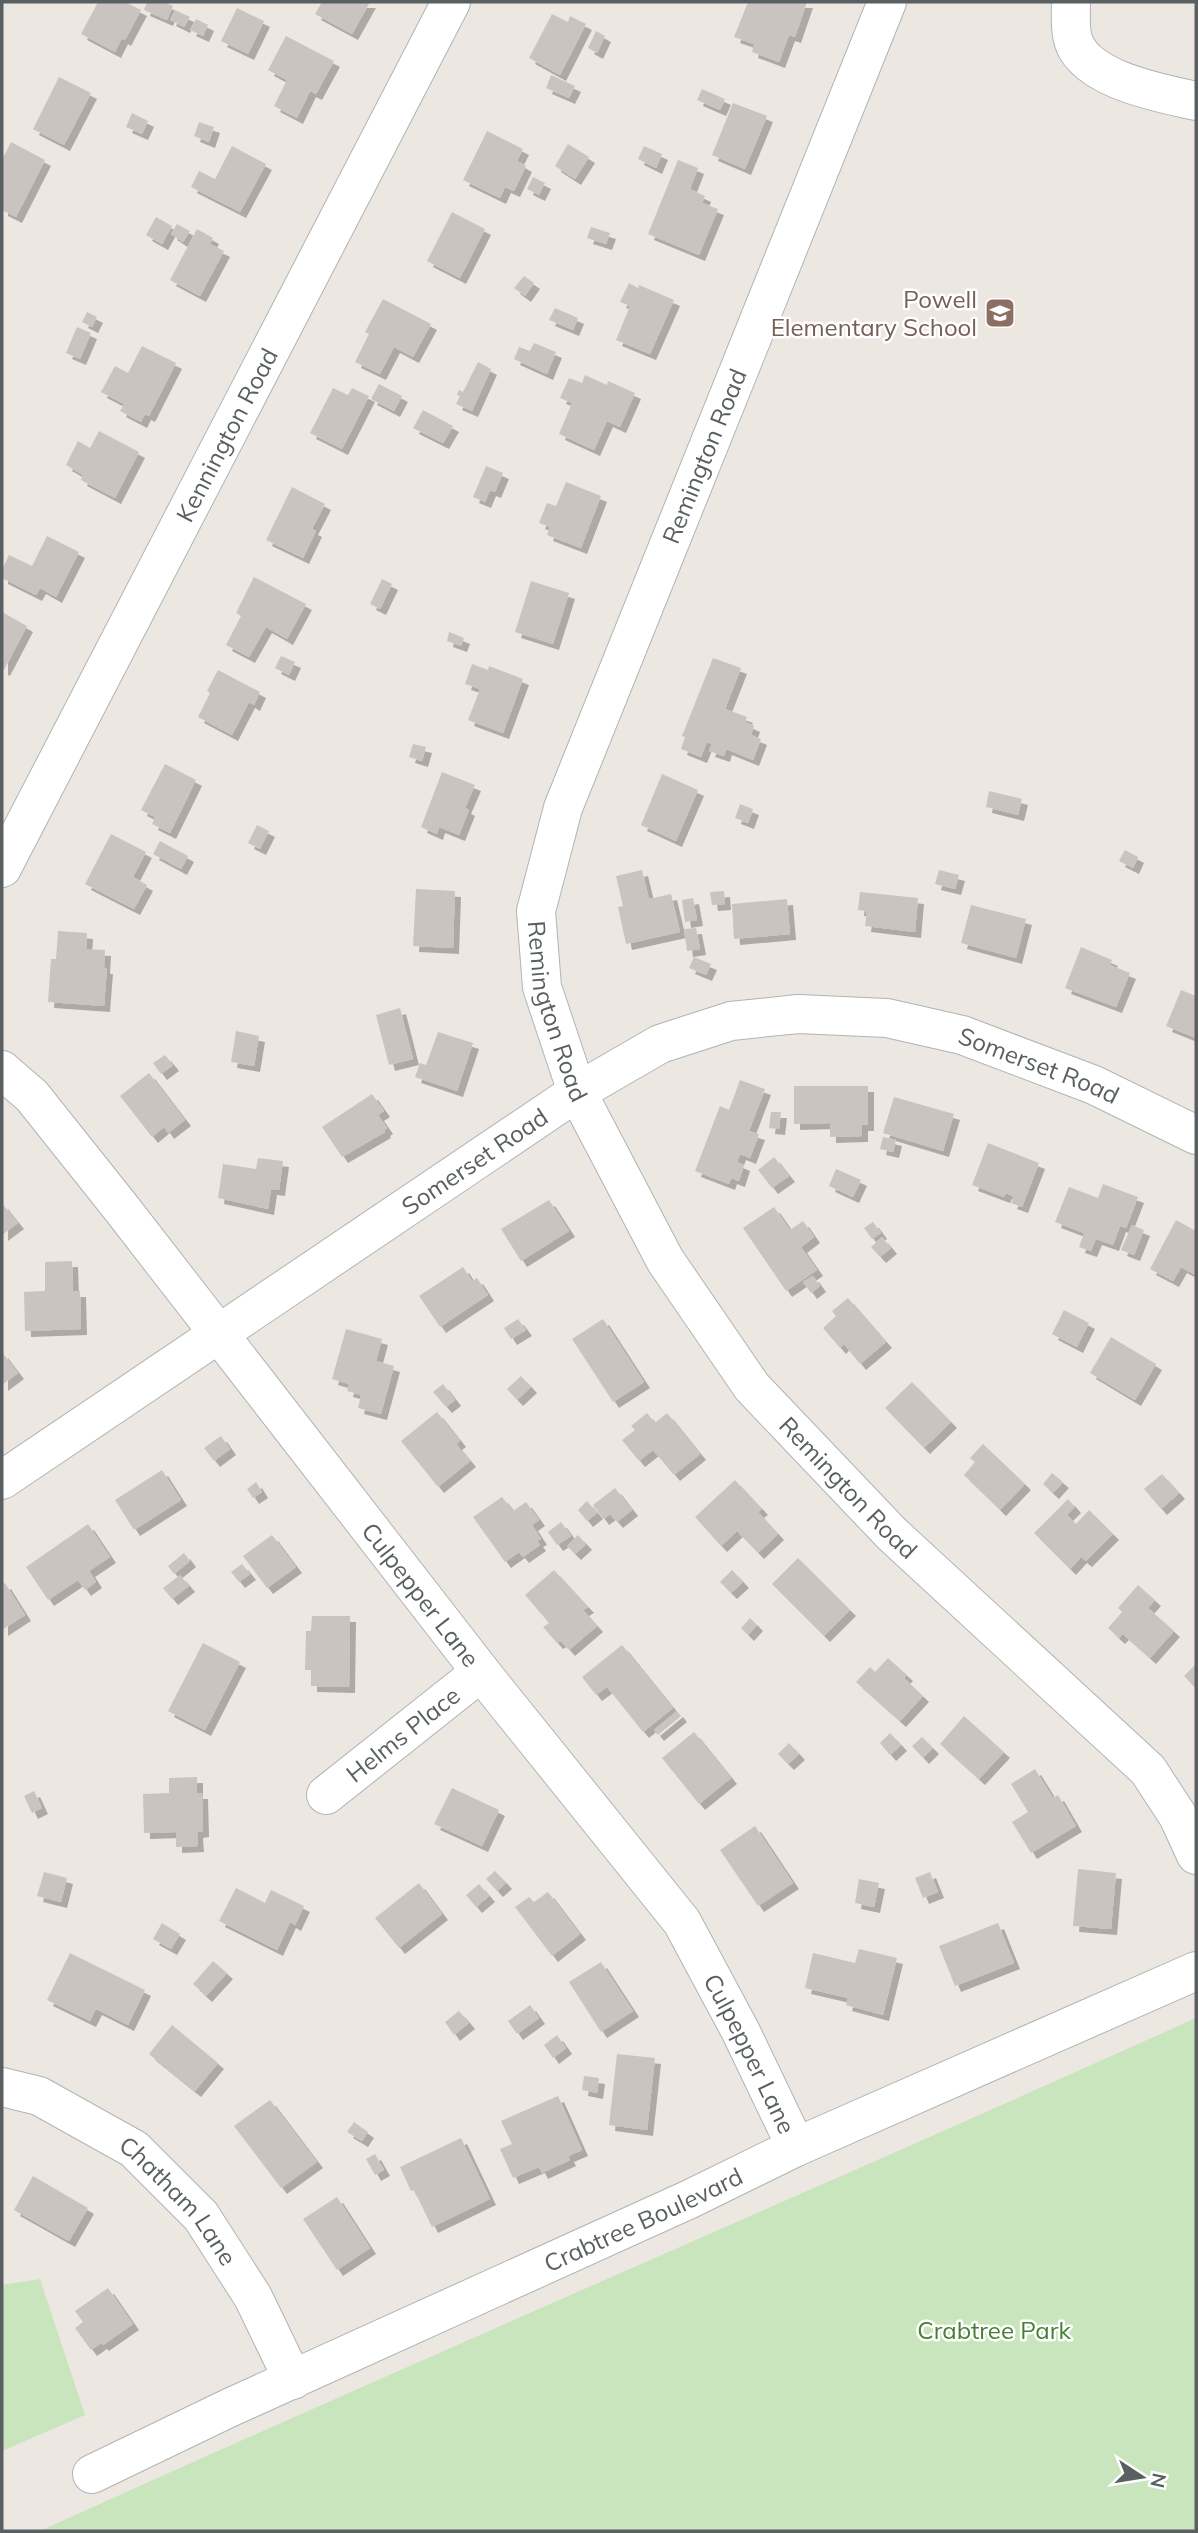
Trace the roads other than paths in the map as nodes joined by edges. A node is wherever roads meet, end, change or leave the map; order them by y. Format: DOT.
graph roads {
  1 [pos="451,2"];
  2 [pos="887,2"];
  3 [pos="1071,2"];
  4 [pos="1196,101"];
  5 [pos="2,868"];
  6 [pos="2,1070"];
  7 [pos="577,1092"];
  8 [pos="1196,1135"];
  9 [pos="218,1333"];
  10 [pos="2,1480"];
  11 [pos="481,1672"];
  12 [pos="326,1795"];
  13 [pos="1196,1855"];
  14 [pos="1196,1971"];
  15 [pos="2,2087"];
  16 [pos="796,2147"];
  17 [pos="293,2379"];
  18 [pos="92,2474"];
  1 -- 5 [label="street, Kennington Road"];
  2 -- 7 [label="street, Remington Road"];
  3 -- 4 [label="street"];
  6 -- 9 [label="street, Culpepper Lane"];
  7 -- 8 [label="street, Somerset Road"];
  7 -- 9 [label="street, Somerset Road"];
  7 -- 13 [label="street, Remington Road"];
  9 -- 10 [label="street, Somerset Road"];
  9 -- 11 [label="street, Culpepper Lane"];
  11 -- 12 [label="street, Helms Place"];
  11 -- 16 [label="street, Culpepper Lane"];
  14 -- 16 [label="street, Crabtree Boulevard"];
  15 -- 17 [label="street, Chatham Lane"];
  16 -- 17 [label="street, Crabtree Boulevard"];
  17 -- 18 [label="street, Crabtree Boulevard"];
}
